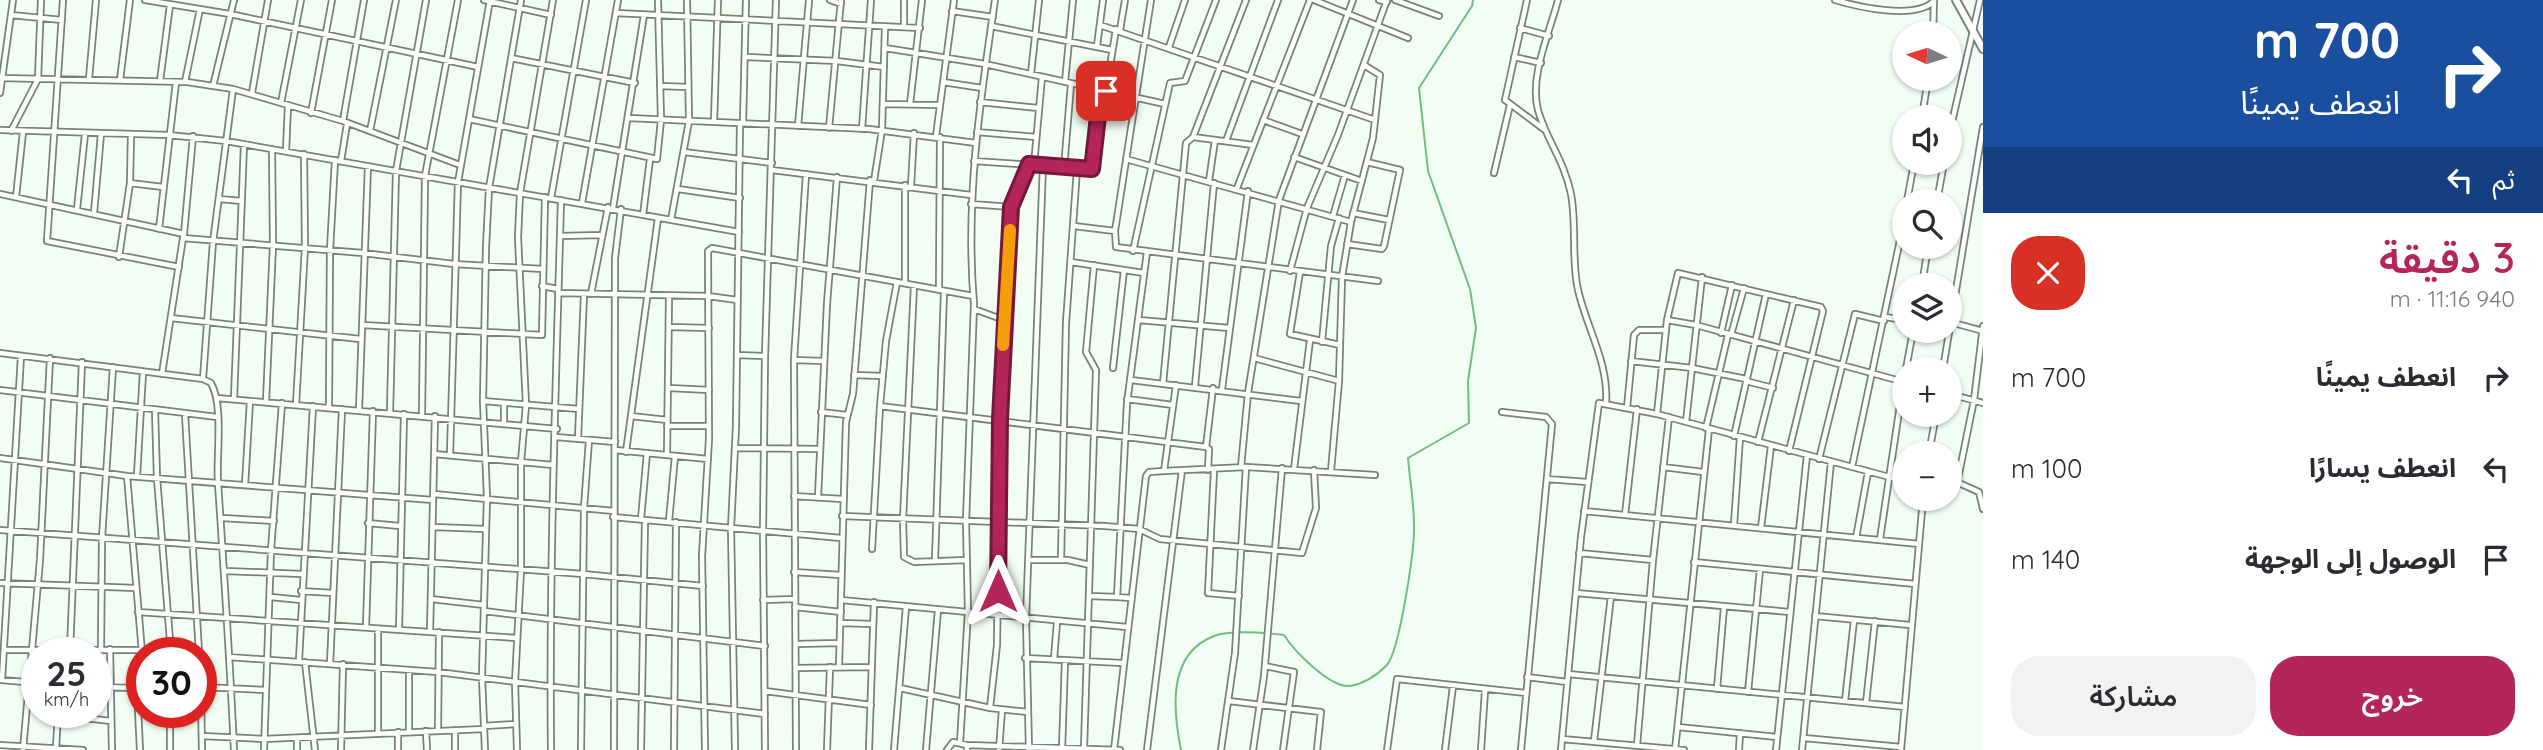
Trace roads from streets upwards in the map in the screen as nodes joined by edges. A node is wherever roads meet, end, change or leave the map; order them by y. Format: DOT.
graph roads {
  1 [pos="13,0"];
  2 [pos="41,0"];
  3 [pos="64,0"];
  4 [pos="96,0"];
  5 [pos="130,0"];
  6 [pos="145,0"];
  7 [pos="193,0"];
  8 [pos="234,0"];
  9 [pos="268,0"];
  10 [pos="301,0"];
  11 [pos="332,0"];
  12 [pos="364,0"];
  13 [pos="396,0"];
  14 [pos="426,0"];
  15 [pos="458,0"];
  16 [pos="484,0"];
  17 [pos="521,0"];
  18 [pos="553,0"];
  19 [pos="586,0"];
  20 [pos="618,0"];
  21 [pos="658,0"];
  22 [pos="687,0"];
  23 [pos="718,0"];
  24 [pos="746,0"];
  25 [pos="776,0"];
  26 [pos="809,0"];
  27 [pos="830,0"];
  28 [pos="871,0"];
  29 [pos="904,0"];
  30 [pos="922,0"];
  31 [pos="954,0"];
  32 [pos="995,0"];
  33 [pos="1039,0"];
  34 [pos="1073,0"];
  35 [pos="1104,0"];
  36 [pos="1125,0"];
  37 [pos="1151,0"];
  38 [pos="1185,0"];
  39 [pos="1216,0"];
  40 [pos="1247,0"];
  41 [pos="1278,0"];
  42 [pos="1312,0"];
  43 [pos="1353,0"];
  44 [pos="1379,0"];
  45 [pos="1395,0"];
  46 [pos="1527,0"];
  47 [pos="1558,0"];
  48 [pos="1835,0"];
  49 [pos="1956,0"];
  50 [pos="1980,0"];
  51 [pos="490,1"];
  52 [pos="1387,1"];
  53 [pos="1934,1"];
  54 [pos="841,2"];
  55 [pos="170,5"];
  56 [pos="192,8"];
  57 [pos="519,8"];
  58 [pos="200,9"];
  59 [pos="953,11"];
  60 [pos="1981,12"];
  61 [pos="616,13"];
  62 [pos="1348,13"];
  63 [pos="230,14"];
  64 [pos="11,15"];
  65 [pos="551,15"];
  66 [pos="644,15"];
  67 [pos="659,16"];
  68 [pos="1439,16"];
  69 [pos="687,17"];
  70 [pos="993,17"];
  71 [pos="40,19"];
  72 [pos="717,19"];
  73 [pos="62,20"];
  74 [pos="746,20"];
  75 [pos="264,21"];
  76 [pos="776,21"];
  77 [pos="1933,21"];
  78 [pos="808,24"];
  79 [pos="841,25"];
  80 [pos="1100,25"];
  81 [pos="1379,25"];
  82 [pos="991,26"];
  83 [pos="870,27"];
  84 [pos="885,27"];
  85 [pos="904,27"];
  86 [pos="920,28"];
  87 [pos="1520,28"];
  88 [pos="295,29"];
  89 [pos="1118,30"];
  90 [pos="1035,33"];
  91 [pos="1973,35"];
  92 [pos="326,36"];
  93 [pos="1549,36"];
  94 [pos="1145,38"];
  95 [pos="1408,38"];
  96 [pos="1069,40"];
  97 [pos="357,43"];
  98 [pos="1097,46"];
  99 [pos="885,47"];
  100 [pos="1169,47"];
  101 [pos="387,49"];
  102 [pos="1983,49"];
  103 [pos="1112,50"];
  104 [pos="917,52"];
  105 [pos="416,54"];
  106 [pos="1195,56"];
  107 [pos="747,57"];
  108 [pos="1514,57"];
  109 [pos="510,58"];
  110 [pos="776,58"];
  111 [pos="947,58"];
  112 [pos="806,60"];
  113 [pos="448,61"];
  114 [pos="837,61"];
  115 [pos="543,64"];
  116 [pos="1541,64"];
  117 [pos="867,65"];
  118 [pos="985,65"];
  119 [pos="1221,65"];
  120 [pos="1364,65"];
  121 [pos="478,67"];
  122 [pos="884,67"];
  123 [pos="573,70"];
  124 [pos="1031,74"];
  125 [pos="604,76"];
  126 [pos="1250,76"];
  127 [pos="1042,77"];
  128 [pos="1,78"];
  129 [pos="38,79"];
  130 [pos="58,79"];
  131 [pos="89,80"];
  132 [pos="120,80"];
  133 [pos="160,81"];
  134 [pos="176,82"];
  135 [pos="185,82"];
  136 [pos="943,82"];
  137 [pos="1065,82"];
  138 [pos="635,83"];
  139 [pos="1071,84"];
  140 [pos="1276,85"];
  141 [pos="213,86"];
  142 [pos="660,86"];
  143 [pos="688,87"];
  144 [pos="982,88"];
  145 [pos="233,89"];
  146 [pos="1103,91"];
  147 [pos="0,93"];
  148 [pos="252,93"];
  149 [pos="1136,98"];
  150 [pos="1315,99"];
  151 [pos="981,102"];
  152 [pos="281,103"];
  153 [pos="883,104"];
  154 [pos="911,104"];
  155 [pos="1165,104"];
  156 [pos="288,105"];
  157 [pos="940,105"];
  158 [pos="1510,105"];
  159 [pos="1956,105"];
  160 [pos="1038,108"];
  161 [pos="1348,110"];
  162 [pos="311,113"];
  163 [pos="469,118"];
  164 [pos="629,118"];
  165 [pos="661,120"];
  166 [pos="1263,120"];
  167 [pos="1376,120"];
  168 [pos="689,121"];
  169 [pos="345,122"];
  170 [pos="714,122"];
  171 [pos="741,123"];
  172 [pos="499,125"];
  173 [pos="773,125"];
  174 [pos="798,126"];
  175 [pos="1983,127"];
  176 [pos="829,128"];
  177 [pos="862,129"];
  178 [pos="0,130"];
  179 [pos="882,130"];
  180 [pos="11,131"];
  181 [pos="370,131"];
  182 [pos="23,132"];
  183 [pos="530,132"];
  184 [pos="977,132"];
  185 [pos="1548,132"];
  186 [pos="53,133"];
  187 [pos="914,133"];
  188 [pos="85,134"];
  189 [pos="101,134"];
  190 [pos="1302,134"];
  191 [pos="131,135"];
  192 [pos="169,135"];
  193 [pos="193,136"];
  194 [pos="938,137"];
  195 [pos="1036,137"];
  196 [pos="1192,137"];
  197 [pos="560,138"];
  198 [pos="1215,140"];
  199 [pos="226,141"];
  200 [pos="1226,141"];
  201 [pos="401,142"];
  202 [pos="976,143"];
  203 [pos="244,144"];
  204 [pos="1253,145"];
  205 [pos="591,147"];
  206 [pos="272,149"];
  207 [pos="286,151"];
  208 [pos="430,151"];
  209 [pos="684,152"];
  210 [pos="623,153"];
  211 [pos="304,154"];
  212 [pos="1294,157"];
  213 [pos="650,159"];
  214 [pos="1126,159"];
  215 [pos="338,160"];
  216 [pos="741,160"];
  217 [pos="974,161"];
  218 [pos="1367,162"];
  219 [pos="772,163"];
  220 [pos="1031,164"];
  221 [pos="460,165"];
  222 [pos="1043,165"];
  223 [pos="1150,165"];
  224 [pos="368,166"];
  225 [pos="1324,167"];
  226 [pos="1063,168"];
  227 [pos="1077,169"];
  228 [pos="772,170"];
  229 [pos="396,171"];
  230 [pos="1494,173"];
  231 [pos="806,174"];
  232 [pos="1182,174"];
  233 [pos="1345,175"];
  234 [pos="425,176"];
  235 [pos="837,177"];
  236 [pos="872,181"];
  237 [pos="1362,181"];
  238 [pos="458,182"];
  239 [pos="1211,182"];
  240 [pos="130,183"];
  241 [pos="905,185"];
  242 [pos="911,186"];
  243 [pos="163,187"];
  244 [pos="489,188"];
  245 [pos="1237,188"];
  246 [pos="678,189"];
  247 [pos="937,190"];
  248 [pos="1248,191"];
  249 [pos="520,193"];
  250 [pos="0,194"];
  251 [pos="971,195"];
  252 [pos="16,197"];
  253 [pos="548,198"];
  254 [pos="740,198"];
  255 [pos="219,200"];
  256 [pos="561,200"];
  257 [pos="1279,200"];
  258 [pos="242,201"];
  259 [pos="48,203"];
  260 [pos="582,203"];
  261 [pos="971,204"];
  262 [pos="1011,207"];
  263 [pos="610,208"];
  264 [pos="1307,208"];
  265 [pos="77,209"];
  266 [pos="621,209"];
  267 [pos="94,213"];
  268 [pos="1353,214"];
  269 [pos="643,215"];
  270 [pos="1336,217"];
  271 [pos="659,218"];
  272 [pos="124,220"];
  273 [pos="671,220"];
  274 [pos="1389,220"];
  275 [pos="1351,222"];
  276 [pos="1074,226"];
  277 [pos="159,229"];
  278 [pos="1115,231"];
  279 [pos="739,232"];
  280 [pos="602,235"];
  281 [pos="184,236"];
  282 [pos="560,236"];
  283 [pos="213,242"];
  284 [pos="241,243"];
  285 [pos="1347,244"];
  286 [pos="273,245"];
  287 [pos="304,247"];
  288 [pos="330,250"];
  289 [pos="1133,251"];
  290 [pos="1147,252"];
  291 [pos="363,253"];
  292 [pos="738,253"];
  293 [pos="393,256"];
  294 [pos="119,257"];
  295 [pos="1177,257"];
  296 [pos="768,258"];
  297 [pos="1897,259"];
  298 [pos="423,260"];
  299 [pos="1208,261"];
  300 [pos="1071,262"];
  301 [pos="454,264"];
  302 [pos="800,264"];
  303 [pos="1238,264"];
  304 [pos="486,265"];
  305 [pos="1094,265"];
  306 [pos="517,266"];
  307 [pos="179,267"];
  308 [pos="1267,268"];
  309 [pos="543,269"];
  310 [pos="830,269"];
  311 [pos="1124,270"];
  312 [pos="1290,271"];
  313 [pos="1300,272"];
  314 [pos="1143,273"];
  315 [pos="1958,273"];
  316 [pos="864,275"];
  317 [pos="1329,275"];
  318 [pos="1342,277"];
  319 [pos="1702,277"];
  320 [pos="1378,281"];
  321 [pos="897,282"];
  322 [pos="905,283"];
  323 [pos="914,285"];
  324 [pos="1732,285"];
  325 [pos="542,286"];
  326 [pos="1744,288"];
  327 [pos="942,290"];
  328 [pos="558,291"];
  329 [pos="583,294"];
  330 [pos="591,294"];
  331 [pos="1766,294"];
  332 [pos="615,295"];
  333 [pos="647,296"];
  334 [pos="708,296"];
  335 [pos="973,296"];
  336 [pos="669,297"];
  337 [pos="737,300"];
  338 [pos="1794,300"];
  339 [pos="974,309"];
  340 [pos="171,318"];
  341 [pos="1885,319"];
  342 [pos="1892,319"];
  343 [pos="1004,320"];
  344 [pos="1139,320"];
  345 [pos="1667,320"];
  346 [pos="206,322"];
  347 [pos="1170,323"];
  348 [pos="238,325"];
  349 [pos="362,325"];
  350 [pos="1696,325"];
  351 [pos="1962,325"];
  352 [pos="1200,326"];
  353 [pos="670,327"];
  354 [pos="269,328"];
  355 [pos="391,328"];
  356 [pos="709,328"];
  357 [pos="1229,328"];
  358 [pos="423,329"];
  359 [pos="1983,329"];
  360 [pos="455,330"];
  361 [pos="1665,330"];
  362 [pos="300,331"];
  363 [pos="485,331"];
  364 [pos="522,333"];
  365 [pos="1721,333"];
  366 [pos="331,334"];
  367 [pos="1729,335"];
  368 [pos="360,339"];
  369 [pos="1311,340"];
  370 [pos="1755,341"];
  371 [pos="1322,342"];
  372 [pos="1340,345"];
  373 [pos="1784,349"];
  374 [pos="0,353"];
  375 [pos="737,355"];
  376 [pos="21,356"];
  377 [pos="765,356"];
  378 [pos="1813,356"];
  379 [pos="50,358"];
  380 [pos="1254,358"];
  381 [pos="794,360"];
  382 [pos="824,360"];
  383 [pos="1631,361"];
  384 [pos="82,362"];
  385 [pos="1662,364"];
  386 [pos="1842,364"];
  387 [pos="113,368"];
  388 [pos="1113,368"];
  389 [pos="1692,368"];
  390 [pos="1870,371"];
  391 [pos="143,372"];
  392 [pos="1306,372"];
  393 [pos="162,374"];
  394 [pos="1719,374"];
  395 [pos="854,375"];
  396 [pos="883,376"];
  397 [pos="1892,377"];
  398 [pos="202,379"];
  399 [pos="1131,380"];
  400 [pos="1339,380"];
  401 [pos="1746,380"];
  402 [pos="1164,384"];
  403 [pos="1176,385"];
  404 [pos="1195,386"];
  405 [pos="669,388"];
  406 [pos="1213,388"];
  407 [pos="1773,388"];
  408 [pos="1222,389"];
  409 [pos="0,390"];
  410 [pos="709,390"];
  411 [pos="19,391"];
  412 [pos="1248,393"];
  413 [pos="48,396"];
  414 [pos="1962,397"];
  415 [pos="217,398"];
  416 [pos="234,399"];
  417 [pos="1127,399"];
  418 [pos="1973,400"];
  419 [pos="79,401"];
  420 [pos="250,401"];
  421 [pos="483,401"];
  422 [pos="1301,401"];
  423 [pos="267,402"];
  424 [pos="282,403"];
  425 [pos="504,403"];
  426 [pos="1983,403"];
  427 [pos="1606,404"];
  428 [pos="110,405"];
  429 [pos="296,405"];
  430 [pos="526,405"];
  431 [pos="1173,405"];
  432 [pos="313,406"];
  433 [pos="880,406"];
  434 [pos="329,407"];
  435 [pos="141,408"];
  436 [pos="557,408"];
  437 [pos="1626,408"];
  438 [pos="342,409"];
  439 [pos="579,409"];
  440 [pos="908,409"];
  441 [pos="1637,409"];
  442 [pos="155,410"];
  443 [pos="359,410"];
  444 [pos="373,411"];
  445 [pos="390,412"];
  446 [pos="821,412"];
  447 [pos="939,412"];
  448 [pos="1502,412"];
  449 [pos="185,414"];
  450 [pos="404,414"];
  451 [pos="1657,414"];
  452 [pos="422,415"];
  453 [pos="631,415"];
  454 [pos="847,415"];
  455 [pos="971,415"];
  456 [pos="435,416"];
  457 [pos="217,417"];
  458 [pos="450,417"];
  459 [pos="1669,417"];
  460 [pos="1000,419"];
  461 [pos="483,421"];
  462 [pos="1686,422"];
  463 [pos="504,423"];
  464 [pos="667,423"];
  465 [pos="1032,423"];
  466 [pos="525,425"];
  467 [pos="709,426"];
  468 [pos="1063,427"];
  469 [pos="1897,427"];
  470 [pos="556,429"];
  471 [pos="1708,429"];
  472 [pos="1095,431"];
  473 [pos="1124,434"];
  474 [pos="1737,436"];
  475 [pos="556,437"];
  476 [pos="578,439"];
  477 [pos="589,440"];
  478 [pos="1167,441"];
  479 [pos="615,442"];
  480 [pos="1758,442"];
  481 [pos="1771,446"];
  482 [pos="1206,447"];
  483 [pos="735,448"];
  484 [pos="764,448"];
  485 [pos="793,449"];
  486 [pos="819,449"];
  487 [pos="615,450"];
  488 [pos="1789,450"];
  489 [pos="626,452"];
  490 [pos="647,453"];
  491 [pos="434,454"];
  492 [pos="450,455"];
  493 [pos="667,455"];
  494 [pos="1807,455"];
  495 [pos="675,456"];
  496 [pos="0,458"];
  497 [pos="485,459"];
  498 [pos="708,459"];
  499 [pos="1819,459"];
  500 [pos="13,460"];
  501 [pos="521,462"];
  502 [pos="1831,462"];
  503 [pos="45,465"];
  504 [pos="554,465"];
  505 [pos="1244,467"];
  506 [pos="1663,467"];
  507 [pos="1852,467"];
  508 [pos="1282,468"];
  509 [pos="1294,468"];
  510 [pos="75,469"];
  511 [pos="1182,470"];
  512 [pos="1211,470"];
  513 [pos="1314,470"];
  514 [pos="1164,471"];
  515 [pos="1331,471"];
  516 [pos="1703,472"];
  517 [pos="1868,472"];
  518 [pos="105,473"];
  519 [pos="1375,474"];
  520 [pos="127,475"];
  521 [pos="137,476"];
  522 [pos="1889,477"];
  523 [pos="157,478"];
  524 [pos="1892,478"];
  525 [pos="1547,479"];
  526 [pos="186,480"];
  527 [pos="1587,482"];
  528 [pos="218,484"];
  529 [pos="245,485"];
  530 [pos="276,489"];
  531 [pos="307,491"];
  532 [pos="339,494"];
  533 [pos="370,496"];
  534 [pos="794,496"];
  535 [pos="433,497"];
  536 [pos="487,497"];
  537 [pos="818,497"];
  538 [pos="401,499"];
  539 [pos="842,499"];
  540 [pos="520,500"];
  541 [pos="552,503"];
  542 [pos="1983,507"];
  543 [pos="584,508"];
  544 [pos="1584,511"];
  545 [pos="1922,511"];
  546 [pos="614,514"];
  547 [pos="1625,515"];
  548 [pos="842,516"];
  549 [pos="873,517"];
  550 [pos="222,518"];
  551 [pos="1657,518"];
  552 [pos="643,519"];
  553 [pos="903,519"];
  554 [pos="934,520"];
  555 [pos="274,521"];
  556 [pos="669,521"];
  557 [pos="966,521"];
  558 [pos="998,521"];
  559 [pos="676,522"];
  560 [pos="1031,522"];
  561 [pos="1699,522"];
  562 [pos="368,523"];
  563 [pos="1061,523"];
  564 [pos="704,524"];
  565 [pos="1734,524"];
  566 [pos="400,526"];
  567 [pos="1091,526"];
  568 [pos="433,527"];
  569 [pos="730,527"];
  570 [pos="1121,528"];
  571 [pos="1761,528"];
  572 [pos="486,529"];
  573 [pos="1139,529"];
  574 [pos="0,530"];
  575 [pos="10,531"];
  576 [pos="763,531"];
  577 [pos="794,533"];
  578 [pos="1798,533"];
  579 [pos="42,534"];
  580 [pos="1823,535"];
  581 [pos="72,536"];
  582 [pos="102,538"];
  583 [pos="841,538"];
  584 [pos="1856,538"];
  585 [pos="1880,539"];
  586 [pos="131,540"];
  587 [pos="1175,541"];
  588 [pos="163,542"];
  589 [pos="192,544"];
  590 [pos="1919,544"];
  591 [pos="1210,545"];
  592 [pos="225,547"];
  593 [pos="1242,548"];
  594 [pos="872,549"];
  595 [pos="271,550"];
  596 [pos="1275,551"];
  597 [pos="303,553"];
  598 [pos="1579,553"];
  599 [pos="335,556"];
  600 [pos="366,558"];
  601 [pos="1653,559"];
  602 [pos="935,560"];
  603 [pos="967,560"];
  604 [pos="1029,560"];
  605 [pos="1061,560"];
  606 [pos="398,561"];
  607 [pos="1694,562"];
  608 [pos="433,563"];
  609 [pos="1090,565"];
  610 [pos="484,567"];
  611 [pos="521,569"];
  612 [pos="1760,569"];
  613 [pos="226,571"];
  614 [pos="552,571"];
  615 [pos="794,572"];
  616 [pos="1793,572"];
  617 [pos="271,573"];
  618 [pos="302,574"];
  619 [pos="583,574"];
  620 [pos="1819,574"];
  621 [pos="841,575"];
  622 [pos="613,576"];
  623 [pos="645,580"];
  624 [pos="0,583"];
  625 [pos="8,583"];
  626 [pos="675,583"];
  627 [pos="1915,584"];
  628 [pos="37,585"];
  629 [pos="70,586"];
  630 [pos="703,586"];
  631 [pos="102,587"];
  632 [pos="136,588"];
  633 [pos="301,591"];
  634 [pos="333,593"];
  635 [pos="1576,593"];
  636 [pos="1089,596"];
  637 [pos="1239,596"];
  638 [pos="1611,596"];
  639 [pos="271,597"];
  640 [pos="1117,597"];
  641 [pos="1130,598"];
  642 [pos="431,599"];
  643 [pos="795,599"];
  644 [pos="301,600"];
  645 [pos="763,600"];
  646 [pos="841,600"];
  647 [pos="1649,600"];
  648 [pos="874,602"];
  649 [pos="1690,604"];
  650 [pos="794,607"];
  651 [pos="906,607"];
  652 [pos="1724,607"];
  653 [pos="484,608"];
  654 [pos="939,610"];
  655 [pos="1755,610"];
  656 [pos="138,612"];
  657 [pos="841,612"];
  658 [pos="968,612"];
  659 [pos="1790,612"];
  660 [pos="169,613"];
  661 [pos="998,614"];
  662 [pos="197,615"];
  663 [pos="519,615"];
  664 [pos="1815,616"];
  665 [pos="227,617"];
  666 [pos="1026,618"];
  667 [pos="552,619"];
  668 [pos="270,620"];
  669 [pos="1854,620"];
  670 [pos="300,621"];
  671 [pos="1057,621"];
  672 [pos="1875,621"];
  673 [pos="840,623"];
  674 [pos="331,624"];
  675 [pos="583,624"];
  676 [pos="873,624"];
  677 [pos="1087,625"];
  678 [pos="1910,625"];
  679 [pos="366,627"];
  680 [pos="614,627"];
  681 [pos="1127,627"];
  682 [pos="378,629"];
  683 [pos="399,629"];
  684 [pos="430,632"];
  685 [pos="439,632"];
  686 [pos="644,632"];
  687 [pos="483,636"];
  688 [pos="675,636"];
  689 [pos="34,637"];
  690 [pos="70,637"];
  691 [pos="101,637"];
  692 [pos="141,637"];
  693 [pos="170,637"];
  694 [pos="198,637"];
  695 [pos="517,638"];
  696 [pos="704,640"];
  697 [pos="735,643"];
  698 [pos="839,643"];
  699 [pos="796,644"];
  700 [pos="765,646"];
  701 [pos="4,650"];
  702 [pos="21,650"];
  703 [pos="229,657"];
  704 [pos="1026,658"];
  705 [pos="267,659"];
  706 [pos="1054,659"];
  707 [pos="1065,660"];
  708 [pos="1086,660"];
  709 [pos="302,661"];
  710 [pos="1122,663"];
  711 [pos="330,664"];
  712 [pos="343,664"];
  713 [pos="839,666"];
  714 [pos="1265,666"];
  715 [pos="378,667"];
  716 [pos="830,667"];
  717 [pos="872,667"];
  718 [pos="796,668"];
  719 [pos="409,670"];
  720 [pos="438,672"];
  721 [pos="1568,674"];
  722 [pos="482,677"];
  723 [pos="1527,677"];
  724 [pos="1603,678"];
  725 [pos="1,680"];
  726 [pos="515,681"];
  727 [pos="21,682"];
  728 [pos="1567,682"];
  729 [pos="1643,682"];
  730 [pos="1453,686"];
  731 [pos="1682,686"];
  732 [pos="217,687"];
  733 [pos="230,687"];
  734 [pos="550,687"];
  735 [pos="901,688"];
  736 [pos="1717,689"];
  737 [pos="265,690"];
  738 [pos="579,690"];
  739 [pos="765,691"];
  740 [pos="1485,691"];
  741 [pos="1748,692"];
  742 [pos="612,694"];
  743 [pos="796,694"];
  744 [pos="1526,694"];
  745 [pos="932,695"];
  746 [pos="1781,695"];
  747 [pos="643,698"];
  748 [pos="1807,698"];
  749 [pos="827,699"];
  750 [pos="1229,701"];
  751 [pos="1845,701"];
  752 [pos="963,702"];
  753 [pos="674,703"];
  754 [pos="1866,703"];
  755 [pos="1261,704"];
  756 [pos="871,705"];
  757 [pos="1905,707"];
  758 [pos="705,708"];
  759 [pos="990,708"];
  760 [pos="1289,708"];
  761 [pos="1002,710"];
  762 [pos="735,712"];
  763 [pos="1028,712"];
  764 [pos="765,714"];
  765 [pos="516,724"];
  766 [pos="1678,727"];
  767 [pos="26,728"];
  768 [pos="58,728"];
  769 [pos="111,728"];
  770 [pos="140,728"];
  771 [pos="170,728"];
  772 [pos="202,728"];
  773 [pos="484,728"];
  774 [pos="438,730"];
  775 [pos="455,730"];
  776 [pos="426,731"];
  777 [pos="398,732"];
  778 [pos="408,732"];
  779 [pos="1740,733"];
  780 [pos="378,734"];
  781 [pos="341,735"];
  782 [pos="202,736"];
  783 [pos="233,737"];
  784 [pos="314,737"];
  785 [pos="1777,737"];
  786 [pos="1804,738"];
  787 [pos="297,739"];
  788 [pos="1562,739"];
  789 [pos="264,740"];
  790 [pos="1594,741"];
  791 [pos="960,743"];
  792 [pos="0,745"];
  793 [pos="1637,745"];
  794 [pos="967,748"];
  795 [pos="999,748"];
  796 [pos="1028,748"];
  797 [pos="1084,748"];
  798 [pos="23,749"];
  799 [pos="58,749"];
  800 [pos="1062,749"];
  801 [pos="1901,749"];
  802 [pos="83,750"];
  803 [pos="111,750"];
  804 [pos="140,750"];
  805 [pos="170,750"];
  806 [pos="202,750"];
  807 [pos="234,750"];
  808 [pos="264,750"];
  809 [pos="297,750"];
  810 [pos="315,750"];
  811 [pos="341,750"];
  812 [pos="398,750"];
  813 [pos="427,750"];
  814 [pos="455,750"];
  815 [pos="485,750"];
  816 [pos="517,750"];
  817 [pos="551,750"];
  818 [pos="581,750"];
  819 [pos="614,750"];
  820 [pos="641,750"];
  821 [pos="674,750"];
  822 [pos="705,750"];
  823 [pos="735,750"];
  824 [pos="765,750"];
  825 [pos="796,750"];
  826 [pos="827,750"];
  827 [pos="869,750"];
  828 [pos="894,750"];
  829 [pos="926,750"];
  830 [pos="947,750"];
  831 [pos="1094,750"];
  832 [pos="1114,750"];
  833 [pos="1120,750"];
  834 [pos="1147,750"];
  835 [pos="1221,750"];
  836 [pos="1253,750"];
  837 [pos="1283,750"];
  838 [pos="1318,750"];
  839 [pos="1387,750"];
  840 [pos="1445,750"];
  841 [pos="1481,750"];
  842 [pos="1521,750"];
  843 [pos="1561,750"];
  844 [pos="1675,750"];
  845 [pos="1684,750"];
  846 [pos="1739,750"];
  847 [pos="1776,750"];
  848 [pos="1802,750"];
  1 -- 64 [label="street"];
  2 -- 71 [label="street"];
  3 -- 73 [label="street"];
  4 -- 131 [label="street"];
  5 -- 132 [label="street"];
  6 -- 55 [label="street"];
  7 -- 56 [label="street"];
  8 -- 63 [label="street"];
  9 -- 75 [label="street"];
  10 -- 88 [label="street"];
  11 -- 92 [label="street"];
  12 -- 97 [label="street"];
  13 -- 101 [label="street"];
  14 -- 105 [label="street"];
  15 -- 113 [label="street"];
  16 -- 51 [label="street"];
  17 -- 57 [label="street"];
  18 -- 65 [label="street"];
  19 -- 123 [label="street"];
  20 -- 61 [label="street"];
  21 -- 67 [label="street"];
  22 -- 69 [label="street"];
  23 -- 72 [label="street"];
  24 -- 74 [label="street"];
  25 -- 76 [label="street"];
  26 -- 78 [label="street"];
  27 -- 54 [label="street"];
  28 -- 83 [label="street"];
  29 -- 85 [label="street"];
  30 -- 86 [label="street"];
  31 -- 59 [label="street"];
  32 -- 70 [label="street"];
  33 -- 90 [label="street"];
  34 -- 96 [label="street"];
  35 -- 80 [label="street"];
  36 -- 89 [label="street"];
  37 -- 94 [label="street"];
  38 -- 100 [label="street"];
  39 -- 106 [label="street"];
  40 -- 119 [label="street"];
  41 -- 126 [label="street"];
  42 -- 62 [label="street"];
  42 -- 140 [label="street"];
  43 -- 62 [label="street"];
  44 -- 52 [label="street"];
  45 -- 68 [label="street"];
  46 -- 87 [label="street"];
  47 -- 93 [label="street"];
  48 -- 53 [label="street"];
  49 -- 91 [label="street"];
  50 -- 60 [label="street"];
  51 -- 57 [label="street"];
  51 -- 121 [label="street"];
  52 -- 81 [label="street"];
  53 -- 77 [label="street"];
  54 -- 79 [label="street"];
  55 -- 56 [label="street"];
  55 -- 133 [label="street"];
  56 -- 58 [label="street"];
  57 -- 65 [label="street"];
  57 -- 109 [label="street"];
  58 -- 63 [label="street"];
  58 -- 135 [label="street"];
  59 -- 70 [label="street"];
  59 -- 111 [label="street"];
  60 -- 91 [label="street"];
  61 -- 66 [label="street"];
  61 -- 125 [label="street"];
  62 -- 81 [label="street"];
  62 -- 150 [label="street"];
  63 -- 75 [label="street"];
  63 -- 141 [label="street"];
  64 -- 71 [label="street"];
  64 -- 128 [label="street"];
  65 -- 115 [label="street"];
  66 -- 67 [label="street"];
  66 -- 138 [label="street"];
  67 -- 69 [label="street"];
  67 -- 142 [label="street"];
  69 -- 72 [label="street"];
  69 -- 143 [label="street"];
  70 -- 82 [label="street"];
  71 -- 73 [label="street"];
  71 -- 129 [label="street"];
  72 -- 74 [label="street"];
  72 -- 170 [label="street"];
  73 -- 130 [label="street"];
  74 -- 76 [label="street"];
  74 -- 107 [label="street"];
  75 -- 88 [label="street"];
  75 -- 148 [label="street"];
  76 -- 78 [label="street"];
  76 -- 110 [label="street"];
  78 -- 79 [label="street"];
  78 -- 112 [label="street"];
  79 -- 83 [label="street"];
  79 -- 114 [label="street"];
  80 -- 89 [label="street"];
  80 -- 98 [label="street"];
  81 -- 95 [label="street"];
  81 -- 120 [label="street"];
  82 -- 90 [label="street"];
  82 -- 118 [label="street"];
  83 -- 84 [label="street"];
  83 -- 117 [label="street"];
  84 -- 85 [label="street"];
  84 -- 99 [label="street"];
  85 -- 86 [label="street"];
  86 -- 104 [label="street"];
  87 -- 93 [label="street"];
  87 -- 108 [label="street"];
  88 -- 92 [label="street"];
  88 -- 152 [label="street"];
  89 -- 94 [label="street"];
  89 -- 103 [label="street"];
  90 -- 96 [label="street"];
  90 -- 124 [label="street"];
  91 -- 102 [label="street"];
  91 -- 159 [label="street"];
  92 -- 97 [label="street"];
  92 -- 162 [label="street"];
  93 -- 116 [label="street"];
  94 -- 100 [label="street"];
  94 -- 149 [label="street"];
  96 -- 98 [label="street"];
  96 -- 137 [label="street"];
  97 -- 101 [label="street"];
  97 -- 169 [label="street"];
  98 -- 103 [label="street"];
  99 -- 104 [label="street"];
  99 -- 122 [label="street"];
  100 -- 106 [label="street"];
  101 -- 105 [label="street"];
  101 -- 181 [label="street"];
  103 -- 146 [label="street"];
  104 -- 111 [label="street"];
  104 -- 154 [label="street"];
  105 -- 113 [label="street"];
  105 -- 201 [label="street"];
  106 -- 119 [label="street"];
  106 -- 155 [label="street"];
  107 -- 110 [label="street"];
  107 -- 171 [label="street"];
  108 -- 116 [label="street"];
  108 -- 158 [label="street"];
  109 -- 115 [label="street"];
  109 -- 172 [label="street"];
  110 -- 112 [label="street"];
  110 -- 173 [label="street"];
  111 -- 118 [label="street"];
  111 -- 136 [label="street"];
  112 -- 114 [label="street"];
  112 -- 174 [label="street"];
  113 -- 121 [label="street"];
  113 -- 208 [label="street"];
  114 -- 117 [label="street"];
  114 -- 176 [label="street"];
  115 -- 123 [label="street"];
  115 -- 183 [label="street"];
  116 -- 185 [label="street"];
  117 -- 122 [label="street"];
  117 -- 177 [label="street"];
  118 -- 124 [label="street"];
  118 -- 144 [label="street"];
  119 -- 126 [label="street"];
  119 -- 196 [label="street"];
  120 -- 161 [label="street"];
  120 -- 167 [label="street"];
  121 -- 163 [label="street"];
  122 -- 153 [label="street"];
  123 -- 125 [label="street"];
  123 -- 197 [label="street"];
  124 -- 127 [label="street"];
  125 -- 138 [label="street"];
  125 -- 205 [label="street"];
  126 -- 140 [label="street"];
  126 -- 200 [label="street"];
  127 -- 137 [label="street"];
  127 -- 160 [label="street"];
  128 -- 129 [label="street"];
  128 -- 147 [label="street"];
  129 -- 130 [label="street"];
  129 -- 180 [label="street"];
  130 -- 131 [label="street"];
  130 -- 186 [label="street"];
  131 -- 132 [label="street"];
  132 -- 133 [label="street"];
  133 -- 134 [label="street"];
  134 -- 135 [label="street"];
  134 -- 192 [label="street"];
  135 -- 141 [label="street"];
  136 -- 144 [label="street"];
  136 -- 157 [label="street"];
  137 -- 139 [label="street"];
  138 -- 164 [label="street"];
  139 -- 146 [label="street"];
  139 -- 226 [label="street"];
  140 -- 150 [label="street"];
  140 -- 166 [label="street"];
  141 -- 145 [label="street"];
  142 -- 143 [label="street"];
  142 -- 165 [label="street"];
  143 -- 168 [label="street"];
  144 -- 151 [label="street"];
  145 -- 148 [label="street"];
  145 -- 199 [label="street"];
  146 -- 149 [label="street"];
  146 -- 227 [label="street"];
  148 -- 152 [label="street"];
  149 -- 155 [label="street"];
  149 -- 214 [label="street"];
  150 -- 161 [label="street"];
  150 -- 190 [label="street"];
  151 -- 160 [label="street"];
  151 -- 184 [label="street"];
  152 -- 156 [label="street"];
  153 -- 154 [label="street"];
  153 -- 179 [label="street"];
  154 -- 157 [label="street"];
  155 -- 223 [label="street"];
  156 -- 162 [label="street"];
  156 -- 207 [label="street"];
  157 -- 194 [label="street"];
  158 -- 185 [label="street"];
  158 -- 230 [label="street"];
  160 -- 195 [label="street"];
  161 -- 167 [label="street"];
  161 -- 225 [label="street"];
  162 -- 169 [label="street"];
  163 -- 172 [label="street"];
  163 -- 221 [label="street"];
  164 -- 165 [label="street"];
  164 -- 210 [label="street"];
  165 -- 168 [label="street"];
  165 -- 213 [label="street"];
  166 -- 190 [label="street"];
  166 -- 204 [label="street"];
  167 -- 218 [label="street"];
  168 -- 170 [label="street"];
  168 -- 209 [label="street"];
  169 -- 181 [label="street"];
  169 -- 215 [label="street"];
  170 -- 171 [label="street"];
  171 -- 173 [label="street"];
  171 -- 216 [label="street"];
  172 -- 183 [label="street"];
  172 -- 244 [label="street"];
  173 -- 174 [label="street"];
  173 -- 219 [label="street"];
  174 -- 176 [label="street"];
  175 -- 315 [label="street"];
  176 -- 177 [label="street"];
  177 -- 179 [label="street"];
  178 -- 180 [label="street"];
  179 -- 187 [label="street"];
  179 -- 236 [label="street"];
  180 -- 182 [label="street"];
  181 -- 201 [label="street"];
  182 -- 186 [label="street"];
  182 -- 252 [label="street"];
  183 -- 197 [label="street"];
  183 -- 249 [label="street"];
  184 -- 195 [label="street"];
  184 -- 202 [label="street"];
  185 -- 427 [label="street"];
  186 -- 188 [label="street"];
  186 -- 259 [label="street"];
  187 -- 194 [label="street"];
  187 -- 242 [label="street"];
  188 -- 189 [label="street"];
  188 -- 265 [label="street"];
  189 -- 191 [label="street"];
  189 -- 267 [label="street"];
  190 -- 212 [label="street"];
  191 -- 192 [label="street"];
  191 -- 240 [label="street"];
  192 -- 193 [label="street"];
  192 -- 243 [label="street"];
  193 -- 199 [label="street"];
  193 -- 281 [label="street"];
  194 -- 202 [label="street"];
  194 -- 247 [label="street"];
  195 -- 220 [label="street"];
  196 -- 198 [label="street"];
  196 -- 232 [label="street"];
  197 -- 205 [label="street"];
  197 -- 253 [label="street"];
  198 -- 200 [label="street"];
  198 -- 239 [label="street"];
  199 -- 203 [label="street"];
  199 -- 255 [label="street"];
  200 -- 204 [label="street"];
  201 -- 208 [label="street"];
  201 -- 229 [label="street"];
  202 -- 217 [label="street"];
  203 -- 206 [label="street"];
  203 -- 258 [label="street"];
  204 -- 245 [label="street"];
  205 -- 210 [label="street"];
  205 -- 260 [label="street"];
  206 -- 207 [label="street"];
  206 -- 286 [label="street"];
  207 -- 211 [label="street"];
  208 -- 221 [label="street"];
  208 -- 234 [label="street"];
  209 -- 216 [label="street"];
  209 -- 246 [label="street"];
  210 -- 213 [label="street"];
  210 -- 263 [label="street"];
  211 -- 215 [label="street"];
  211 -- 287 [label="street"];
  212 -- 225 [label="street"];
  212 -- 257 [label="street"];
  213 -- 269 [label="street"];
  214 -- 223 [label="street"];
  214 -- 278 [label="street"];
  215 -- 224 [label="street"];
  215 -- 288 [label="street"];
  216 -- 219 [label="street"];
  216 -- 254 [label="street"];
  217 -- 220 [label="street"];
  217 -- 251 [label="street"];
  218 -- 237 [label="street"];
  218 -- 274 [label="street"];
  219 -- 228 [label="street"];
  220 -- 222 [label="street"];
  220 -- 262 [label="street"];
  221 -- 238 [label="street"];
  222 -- 226 [label="street"];
  222 -- 465 [label="street"];
  223 -- 232 [label="street"];
  223 -- 289 [label="street"];
  224 -- 229 [label="street"];
  224 -- 291 [label="street"];
  225 -- 233 [label="street"];
  225 -- 264 [label="street"];
  226 -- 227 [label="street"];
  227 -- 276 [label="street"];
  228 -- 231 [label="street"];
  228 -- 296 [label="street"];
  229 -- 234 [label="street"];
  229 -- 293 [label="street"];
  231 -- 235 [label="street"];
  231 -- 302 [label="street"];
  232 -- 239 [label="street"];
  232 -- 295 [label="street"];
  233 -- 237 [label="street"];
  233 -- 270 [label="street"];
  234 -- 238 [label="street"];
  234 -- 298 [label="street"];
  235 -- 236 [label="street"];
  235 -- 310 [label="street"];
  236 -- 241 [label="street"];
  236 -- 316 [label="street"];
  237 -- 268 [label="street"];
  238 -- 244 [label="street"];
  238 -- 301 [label="street"];
  239 -- 245 [label="street"];
  239 -- 299 [label="street"];
  240 -- 243 [label="street"];
  240 -- 272 [label="street"];
  241 -- 242 [label="street"];
  241 -- 322 [label="street"];
  242 -- 247 [label="street"];
  243 -- 277 [label="street"];
  244 -- 249 [label="street"];
  244 -- 304 [label="street"];
  245 -- 248 [label="street"];
  246 -- 254 [label="street"];
  246 -- 273 [label="street"];
  247 -- 251 [label="street"];
  247 -- 327 [label="street"];
  248 -- 257 [label="street"];
  248 -- 303 [label="street"];
  249 -- 253 [label="street"];
  249 -- 306 [label="street"];
  250 -- 252 [label="street"];
  251 -- 261 [label="street"];
  252 -- 259 [label="street"];
  253 -- 256 [label="street"];
  253 -- 309 [label="street"];
  254 -- 279 [label="street"];
  255 -- 258 [label="street"];
  255 -- 283 [label="street"];
  256 -- 260 [label="street"];
  256 -- 282 [label="street"];
  257 -- 264 [label="street"];
  257 -- 308 [label="street"];
  258 -- 284 [label="street"];
  259 -- 265 [label="street"];
  259 -- 294 [label="street"];
  260 -- 263 [label="street"];
  261 -- 262 [label="street"];
  261 -- 335 [label="street"];
  262 -- 343 [label="street"];
  263 -- 266 [label="street"];
  263 -- 280 [label="street"];
  264 -- 270 [label="street"];
  264 -- 312 [label="street"];
  265 -- 267 [label="street"];
  266 -- 269 [label="street"];
  266 -- 332 [label="street"];
  267 -- 272 [label="street"];
  268 -- 274 [label="street"];
  268 -- 275 [label="street"];
  269 -- 271 [label="street"];
  270 -- 275 [label="street"];
  270 -- 317 [label="street"];
  271 -- 273 [label="street"];
  271 -- 333 [label="street"];
  272 -- 277 [label="street"];
  272 -- 294 [label="street"];
  273 -- 279 [label="street"];
  274 -- 285 [label="street"];
  275 -- 285 [label="street"];
  276 -- 278 [label="street"];
  276 -- 300 [label="street"];
  277 -- 281 [label="street"];
  278 -- 289 [label="street"];
  279 -- 292 [label="street"];
  280 -- 282 [label="street"];
  280 -- 330 [label="street"];
  281 -- 283 [label="street"];
  281 -- 307 [label="street"];
  282 -- 328 [label="street"];
  283 -- 284 [label="street"];
  283 -- 346 [label="street"];
  284 -- 286 [label="street"];
  284 -- 348 [label="street"];
  285 -- 318 [label="street"];
  286 -- 287 [label="street"];
  286 -- 354 [label="street"];
  287 -- 288 [label="street"];
  287 -- 362 [label="street"];
  288 -- 291 [label="street"];
  288 -- 366 [label="street"];
  289 -- 290 [label="street"];
  290 -- 295 [label="street"];
  290 -- 314 [label="street"];
  291 -- 293 [label="street"];
  291 -- 349 [label="street"];
  292 -- 296 [label="street"];
  292 -- 334 [label="street"];
  292 -- 337 [label="street"];
  293 -- 298 [label="street"];
  293 -- 355 [label="street"];
  294 -- 307 [label="street"];
  295 -- 299 [label="street"];
  295 -- 347 [label="street"];
  296 -- 302 [label="street"];
  296 -- 377 [label="street"];
  297 -- 341 [label="street"];
  298 -- 301 [label="street"];
  298 -- 358 [label="street"];
  299 -- 303 [label="street"];
  299 -- 352 [label="street"];
  300 -- 305 [label="street"];
  300 -- 468 [label="street"];
  301 -- 304 [label="street"];
  301 -- 360 [label="street"];
  302 -- 310 [label="street"];
  302 -- 381 [label="street"];
  303 -- 308 [label="street"];
  303 -- 357 [label="street"];
  304 -- 306 [label="street"];
  304 -- 363 [label="street"];
  305 -- 311 [label="street"];
  305 -- 472 [label="street"];
  306 -- 309 [label="street"];
  306 -- 364 [label="street"];
  307 -- 340 [label="street"];
  308 -- 312 [label="street"];
  308 -- 380 [label="street"];
  309 -- 325 [label="street"];
  310 -- 316 [label="street"];
  310 -- 382 [label="street"];
  311 -- 314 [label="street"];
  311 -- 388 [label="street"];
  312 -- 313 [label="street"];
  313 -- 317 [label="street"];
  313 -- 369 [label="street"];
  314 -- 344 [label="street"];
  316 -- 321 [label="street"];
  316 -- 395 [label="street"];
  317 -- 318 [label="street"];
  317 -- 371 [label="street"];
  318 -- 320 [label="street"];
  318 -- 372 [label="street"];
  319 -- 324 [label="street"];
  319 -- 345 [label="street"];
  319 -- 350 [label="street"];
  321 -- 322 [label="street"];
  321 -- 396 [label="street"];
  322 -- 323 [label="street"];
  323 -- 327 [label="street"];
  323 -- 440 [label="street"];
  324 -- 326 [label="street"];
  324 -- 365 [label="street"];
  325 -- 328 [label="street"];
  325 -- 364 [label="street"];
  326 -- 331 [label="street"];
  326 -- 367 [label="street"];
  327 -- 335 [label="street"];
  327 -- 447 [label="street"];
  328 -- 329 [label="street"];
  328 -- 436 [label="street"];
  329 -- 330 [label="street"];
  329 -- 439 [label="street"];
  330 -- 332 [label="street"];
  331 -- 338 [label="street"];
  331 -- 370 [label="street"];
  332 -- 333 [label="street"];
  332 -- 479 [label="street"];
  333 -- 336 [label="street"];
  333 -- 453 [label="street"];
  334 -- 336 [label="street"];
  334 -- 337 [label="street"];
  334 -- 356 [label="street"];
  335 -- 339 [label="street"];
  336 -- 353 [label="street"];
  337 -- 375 [label="street"];
  338 -- 373 [label="street"];
  338 -- 378 [label="street"];
  339 -- 343 [label="street"];
  339 -- 455 [label="street"];
  340 -- 346 [label="street"];
  340 -- 393 [label="street"];
  341 -- 342 [label="street"];
  341 -- 386 [label="street"];
  341 -- 390 [label="street"];
  343 -- 460 [label="street"];
  344 -- 347 [label="street"];
  344 -- 399 [label="street"];
  345 -- 350 [label="street"];
  345 -- 361 [label="street"];
  346 -- 348 [label="street"];
  346 -- 398 [label="street"];
  347 -- 352 [label="street"];
  347 -- 402 [label="street"];
  348 -- 354 [label="street"];
  348 -- 416 [label="street"];
  349 -- 355 [label="street"];
  349 -- 368 [label="street"];
  350 -- 365 [label="street"];
  350 -- 389 [label="street"];
  351 -- 359 [label="street"];
  352 -- 357 [label="street"];
  352 -- 404 [label="street"];
  353 -- 356 [label="street"];
  353 -- 405 [label="street"];
  354 -- 362 [label="street"];
  354 -- 423 [label="street"];
  355 -- 358 [label="street"];
  355 -- 445 [label="street"];
  356 -- 410 [label="street"];
  357 -- 408 [label="street"];
  358 -- 360 [label="street"];
  358 -- 452 [label="street"];
  359 -- 418 [label="street"];
  360 -- 363 [label="street"];
  360 -- 458 [label="street"];
  361 -- 383 [label="street"];
  361 -- 385 [label="street"];
  362 -- 366 [label="street"];
  362 -- 429 [label="street"];
  363 -- 364 [label="street"];
  363 -- 421 [label="street"];
  364 -- 430 [label="street"];
  365 -- 367 [label="street"];
  366 -- 368 [label="street"];
  366 -- 434 [label="street"];
  367 -- 370 [label="street"];
  367 -- 394 [label="street"];
  368 -- 443 [label="street"];
  369 -- 371 [label="street"];
  369 -- 392 [label="street"];
  370 -- 373 [label="street"];
  370 -- 401 [label="street"];
  371 -- 372 [label="street"];
  372 -- 400 [label="street"];
  373 -- 378 [label="street"];
  373 -- 407 [label="street"];
  374 -- 376 [label="street"];
  375 -- 377 [label="street"];
  375 -- 483 [label="street"];
  376 -- 379 [label="street"];
  376 -- 411 [label="street"];
  377 -- 484 [label="street"];
  378 -- 386 [label="street"];
  378 -- 488 [label="street"];
  379 -- 384 [label="street"];
  379 -- 413 [label="street"];
  380 -- 392 [label="street"];
  380 -- 412 [label="street"];
  381 -- 382 [label="street"];
  381 -- 485 [label="street"];
  382 -- 446 [label="street"];
  383 -- 385 [label="street"];
  383 -- 437 [label="street"];
  384 -- 387 [label="street"];
  384 -- 419 [label="street"];
  385 -- 389 [label="street"];
  385 -- 451 [label="street"];
  386 -- 390 [label="street"];
  386 -- 499 [label="street"];
  387 -- 391 [label="street"];
  387 -- 428 [label="street"];
  389 -- 394 [label="street"];
  389 -- 462 [label="street"];
  390 -- 397 [label="street"];
  390 -- 507 [label="street"];
  391 -- 393 [label="street"];
  391 -- 435 [label="street"];
  392 -- 400 [label="street"];
  392 -- 422 [label="street"];
  393 -- 398 [label="street"];
  394 -- 401 [label="street"];
  394 -- 471 [label="street"];
  395 -- 396 [label="street"];
  395 -- 454 [label="street"];
  396 -- 433 [label="street"];
  398 -- 415 [label="street"];
  399 -- 402 [label="street"];
  399 -- 417 [label="street"];
  400 -- 515 [label="street"];
  401 -- 407 [label="street"];
  401 -- 474 [label="street"];
  402 -- 403 [label="street"];
  403 -- 404 [label="street"];
  403 -- 431 [label="street"];
  404 -- 406 [label="street"];
  405 -- 410 [label="street"];
  405 -- 464 [label="street"];
  406 -- 408 [label="street"];
  406 -- 482 [label="street"];
  407 -- 480 [label="street"];
  408 -- 412 [label="street"];
  409 -- 411 [label="street"];
  410 -- 467 [label="street"];
  411 -- 413 [label="street"];
  411 -- 500 [label="street"];
  412 -- 422 [label="street"];
  412 -- 505 [label="street"];
  413 -- 419 [label="street"];
  413 -- 503 [label="street"];
  414 -- 418 [label="street"];
  415 -- 416 [label="street"];
  415 -- 457 [label="street"];
  416 -- 420 [label="street"];
  417 -- 431 [label="street"];
  417 -- 473 [label="street"];
  418 -- 426 [label="street"];
  418 -- 542 [label="street"];
  419 -- 428 [label="street"];
  419 -- 510 [label="street"];
  420 -- 423 [label="street"];
  420 -- 529 [label="street"];
  421 -- 425 [label="street"];
  421 -- 461 [label="street"];
  422 -- 509 [label="street"];
  423 -- 424 [label="street"];
  424 -- 429 [label="street"];
  424 -- 530 [label="street"];
  425 -- 430 [label="street"];
  425 -- 463 [label="street"];
  427 -- 437 [label="street"];
  427 -- 527 [label="street"];
  428 -- 435 [label="street"];
  428 -- 518 [label="street"];
  429 -- 432 [label="street"];
  430 -- 436 [label="street"];
  430 -- 466 [label="street"];
  431 -- 478 [label="street"];
  432 -- 434 [label="street"];
  432 -- 531 [label="street"];
  433 -- 440 [label="street"];
  433 -- 549 [label="street"];
  434 -- 438 [label="street"];
  435 -- 442 [label="street"];
  435 -- 521 [label="street"];
  436 -- 439 [label="street"];
  436 -- 470 [label="street"];
  437 -- 441 [label="street"];
  438 -- 443 [label="street"];
  438 -- 532 [label="street"];
  439 -- 476 [label="street"];
  440 -- 447 [label="street"];
  440 -- 553 [label="street"];
  441 -- 451 [label="street"];
  441 -- 547 [label="street"];
  442 -- 449 [label="street"];
  442 -- 523 [label="street"];
  443 -- 444 [label="street"];
  444 -- 445 [label="street"];
  444 -- 533 [label="street"];
  445 -- 450 [label="street"];
  446 -- 454 [label="street"];
  446 -- 486 [label="street"];
  447 -- 455 [label="street"];
  447 -- 554 [label="street"];
  448 -- 525 [label="street"];
  449 -- 457 [label="street"];
  449 -- 526 [label="street"];
  450 -- 452 [label="street"];
  450 -- 538 [label="street"];
  451 -- 459 [label="street"];
  452 -- 456 [label="street"];
  453 -- 464 [label="street"];
  453 -- 489 [label="street"];
  454 -- 539 [label="street"];
  455 -- 460 [label="street"];
  455 -- 557 [label="street"];
  456 -- 458 [label="street"];
  456 -- 491 [label="street"];
  457 -- 528 [label="street"];
  458 -- 461 [label="street"];
  458 -- 492 [label="street"];
  459 -- 462 [label="street"];
  459 -- 506 [label="street"];
  460 -- 465 [label="street"];
  460 -- 558 [label="street"];
  461 -- 463 [label="street"];
  461 -- 497 [label="street"];
  462 -- 471 [label="street"];
  463 -- 466 [label="street"];
  464 -- 467 [label="street"];
  464 -- 493 [label="street"];
  465 -- 468 [label="street"];
  465 -- 560 [label="street"];
  466 -- 470 [label="street"];
  466 -- 501 [label="street"];
  467 -- 498 [label="street"];
  468 -- 472 [label="street"];
  468 -- 563 [label="street"];
  469 -- 522 [label="street"];
  470 -- 475 [label="street"];
  471 -- 474 [label="street"];
  471 -- 516 [label="street"];
  472 -- 473 [label="street"];
  472 -- 567 [label="street"];
  473 -- 478 [label="street"];
  473 -- 570 [label="street"];
  474 -- 480 [label="street"];
  474 -- 565 [label="street"];
  475 -- 476 [label="street"];
  475 -- 504 [label="street"];
  476 -- 477 [label="street"];
  477 -- 479 [label="street"];
  477 -- 543 [label="street"];
  478 -- 482 [label="street"];
  478 -- 514 [label="street"];
  479 -- 487 [label="street"];
  480 -- 481 [label="street"];
  481 -- 488 [label="street"];
  481 -- 571 [label="street"];
  482 -- 512 [label="street"];
  483 -- 484 [label="street"];
  483 -- 569 [label="street"];
  484 -- 485 [label="street"];
  484 -- 576 [label="street"];
  485 -- 486 [label="street"];
  485 -- 534 [label="street"];
  486 -- 537 [label="street"];
  487 -- 489 [label="street"];
  487 -- 546 [label="street"];
  488 -- 494 [label="street"];
  489 -- 490 [label="street"];
  490 -- 493 [label="street"];
  490 -- 552 [label="street"];
  491 -- 492 [label="street"];
  491 -- 535 [label="street"];
  492 -- 497 [label="street"];
  493 -- 495 [label="street"];
  494 -- 499 [label="street"];
  494 -- 578 [label="street"];
  495 -- 498 [label="street"];
  495 -- 556 [label="street"];
  496 -- 500 [label="street"];
  497 -- 501 [label="street"];
  497 -- 536 [label="street"];
  498 -- 564 [label="street"];
  499 -- 502 [label="street"];
  500 -- 503 [label="street"];
  500 -- 575 [label="street"];
  501 -- 504 [label="street"];
  501 -- 540 [label="street"];
  502 -- 507 [label="street"];
  502 -- 580 [label="street"];
  503 -- 510 [label="street"];
  503 -- 579 [label="street"];
  504 -- 541 [label="street"];
  505 -- 508 [label="street"];
  505 -- 512 [label="street"];
  505 -- 593 [label="street"];
  506 -- 516 [label="street"];
  506 -- 551 [label="street"];
  507 -- 517 [label="street"];
  508 -- 509 [label="street"];
  508 -- 596 [label="street"];
  509 -- 513 [label="street"];
  510 -- 518 [label="street"];
  510 -- 581 [label="street"];
  511 -- 512 [label="street"];
  511 -- 514 [label="street"];
  511 -- 587 [label="street"];
  512 -- 591 [label="street"];
  513 -- 515 [label="street"];
  513 -- 596 [label="street"];
  514 -- 573 [label="street"];
  515 -- 519 [label="street"];
  516 -- 561 [label="street"];
  517 -- 522 [label="street"];
  517 -- 584 [label="street"];
  518 -- 520 [label="street"];
  518 -- 582 [label="street"];
  520 -- 521 [label="street"];
  520 -- 586 [label="street"];
  521 -- 523 [label="street"];
  522 -- 524 [label="street"];
  522 -- 585 [label="street"];
  523 -- 526 [label="street"];
  523 -- 588 [label="street"];
  525 -- 527 [label="street"];
  525 -- 723 [label="street"];
  526 -- 528 [label="street"];
  526 -- 589 [label="street"];
  527 -- 544 [label="street"];
  528 -- 529 [label="street"];
  528 -- 550 [label="street"];
  529 -- 530 [label="street"];
  530 -- 531 [label="street"];
  530 -- 555 [label="street"];
  531 -- 532 [label="street"];
  531 -- 597 [label="street"];
  532 -- 533 [label="street"];
  532 -- 599 [label="street"];
  533 -- 538 [label="street"];
  533 -- 562 [label="street"];
  534 -- 537 [label="street"];
  534 -- 577 [label="street"];
  535 -- 536 [label="street"];
  535 -- 538 [label="street"];
  535 -- 568 [label="street"];
  536 -- 540 [label="street"];
  536 -- 572 [label="street"];
  537 -- 539 [label="street"];
  538 -- 566 [label="street"];
  539 -- 548 [label="street"];
  540 -- 541 [label="street"];
  540 -- 611 [label="street"];
  541 -- 543 [label="street"];
  541 -- 614 [label="street"];
  543 -- 546 [label="street"];
  543 -- 619 [label="street"];
  544 -- 547 [label="street"];
  544 -- 598 [label="street"];
  545 -- 590 [label="street"];
  546 -- 552 [label="street"];
  546 -- 622 [label="street"];
  547 -- 551 [label="street"];
  548 -- 549 [label="street"];
  548 -- 583 [label="street"];
  549 -- 553 [label="street"];
  549 -- 594 [label="street"];
  550 -- 555 [label="street"];
  550 -- 592 [label="street"];
  551 -- 561 [label="street"];
  551 -- 601 [label="street"];
  552 -- 556 [label="street"];
  552 -- 623 [label="street"];
  553 -- 554 [label="street"];
  553 -- 602 [label="street"];
  554 -- 557 [label="street"];
  554 -- 602 [label="street"];
  555 -- 595 [label="street"];
  556 -- 559 [label="street"];
  557 -- 558 [label="street"];
  557 -- 603 [label="street"];
  558 -- 560 [label="street"];
  558 -- 661 [label="street"];
  559 -- 564 [label="street"];
  559 -- 626 [label="street"];
  560 -- 563 [label="street"];
  560 -- 604 [label="street"];
  561 -- 565 [label="street"];
  561 -- 607 [label="street"];
  562 -- 566 [label="street"];
  562 -- 600 [label="street"];
  563 -- 567 [label="street"];
  563 -- 605 [label="street"];
  564 -- 569 [label="street"];
  564 -- 630 [label="street"];
  565 -- 571 [label="street"];
  566 -- 606 [label="street"];
  567 -- 570 [label="street"];
  567 -- 609 [label="street"];
  568 -- 572 [label="street"];
  568 -- 608 [label="street"];
  569 -- 576 [label="street"];
  569 -- 697 [label="street"];
  570 -- 573 [label="street"];
  570 -- 640 [label="street"];
  571 -- 578 [label="street"];
  572 -- 610 [label="street"];
  573 -- 587 [label="street"];
  573 -- 641 [label="street"];
  574 -- 575 [label="street"];
  575 -- 579 [label="street"];
  575 -- 625 [label="street"];
  576 -- 577 [label="street"];
  576 -- 645 [label="street"];
  577 -- 583 [label="street"];
  577 -- 615 [label="street"];
  578 -- 580 [label="street"];
  578 -- 616 [label="street"];
  579 -- 581 [label="street"];
  579 -- 628 [label="street"];
  580 -- 584 [label="street"];
  580 -- 620 [label="street"];
  581 -- 582 [label="street"];
  581 -- 629 [label="street"];
  582 -- 586 [label="street"];
  582 -- 631 [label="street"];
  583 -- 621 [label="street"];
  584 -- 585 [label="street"];
  585 -- 590 [label="street"];
  586 -- 588 [label="street"];
  586 -- 632 [label="street"];
  587 -- 591 [label="street"];
  587 -- 834 [label="street"];
  588 -- 589 [label="street"];
  588 -- 660 [label="street"];
  589 -- 592 [label="street"];
  589 -- 662 [label="street"];
  590 -- 627 [label="street"];
  591 -- 593 [label="street"];
  591 -- 637 [label="street"];
  592 -- 595 [label="street"];
  592 -- 613 [label="street"];
  593 -- 596 [label="street"];
  593 -- 637 [label="street"];
  595 -- 597 [label="street"];
  595 -- 617 [label="street"];
  596 -- 714 [label="street"];
  597 -- 599 [label="street"];
  597 -- 618 [label="street"];
  598 -- 601 [label="street"];
  598 -- 635 [label="street"];
  599 -- 600 [label="street"];
  599 -- 634 [label="street"];
  600 -- 606 [label="street"];
  600 -- 679 [label="street"];
  601 -- 647 [label="street"];
  602 -- 603 [label="street"];
  603 -- 658 [label="street"];
  604 -- 605 [label="street"];
  604 -- 666 [label="street"];
  605 -- 609 [label="street"];
  606 -- 608 [label="street"];
  606 -- 683 [label="street"];
  607 -- 612 [label="street"];
  607 -- 649 [label="street"];
  608 -- 610 [label="street"];
  608 -- 642 [label="street"];
  609 -- 636 [label="street"];
  610 -- 611 [label="street"];
  610 -- 653 [label="street"];
  611 -- 614 [label="street"];
  611 -- 663 [label="street"];
  612 -- 616 [label="street"];
  612 -- 655 [label="street"];
  613 -- 617 [label="street"];
  613 -- 665 [label="street"];
  614 -- 619 [label="street"];
  614 -- 667 [label="street"];
  615 -- 621 [label="street"];
  615 -- 643 [label="street"];
  616 -- 620 [label="street"];
  616 -- 659 [label="street"];
  617 -- 618 [label="street"];
  617 -- 639 [label="street"];
  618 -- 633 [label="street"];
  619 -- 622 [label="street"];
  619 -- 675 [label="street"];
  620 -- 627 [label="street"];
  620 -- 664 [label="street"];
  621 -- 646 [label="street"];
  622 -- 623 [label="street"];
  622 -- 680 [label="street"];
  623 -- 626 [label="street"];
  623 -- 686 [label="street"];
  624 -- 625 [label="street"];
  625 -- 628 [label="street"];
  625 -- 701 [label="street"];
  626 -- 630 [label="street"];
  626 -- 688 [label="street"];
  627 -- 678 [label="street"];
  628 -- 629 [label="street"];
  628 -- 689 [label="street"];
  629 -- 631 [label="street"];
  629 -- 690 [label="street"];
  630 -- 696 [label="street"];
  631 -- 632 [label="street"];
  631 -- 691 [label="street"];
  632 -- 656 [label="street"];
  633 -- 634 [label="street"];
  633 -- 644 [label="street"];
  634 -- 674 [label="street"];
  635 -- 638 [label="street"];
  635 -- 721 [label="street"];
  636 -- 640 [label="street"];
  636 -- 677 [label="street"];
  637 -- 750 [label="street"];
  638 -- 647 [label="street"];
  638 -- 724 [label="street"];
  639 -- 644 [label="street"];
  639 -- 668 [label="street"];
  640 -- 641 [label="street"];
  641 -- 681 [label="street"];
  642 -- 653 [label="street"];
  642 -- 684 [label="street"];
  643 -- 645 [label="street"];
  643 -- 650 [label="street"];
  644 -- 670 [label="street"];
  645 -- 700 [label="street"];
  646 -- 648 [label="street"];
  646 -- 657 [label="street"];
  647 -- 649 [label="street"];
  647 -- 729 [label="street"];
  648 -- 651 [label="street"];
  648 -- 676 [label="street"];
  649 -- 652 [label="street"];
  649 -- 731 [label="street"];
  650 -- 657 [label="street"];
  650 -- 699 [label="street"];
  651 -- 654 [label="street"];
  651 -- 735 [label="street"];
  652 -- 655 [label="street"];
  652 -- 736 [label="street"];
  653 -- 663 [label="street"];
  653 -- 687 [label="street"];
  654 -- 658 [label="street"];
  654 -- 745 [label="street"];
  655 -- 659 [label="street"];
  655 -- 741 [label="street"];
  656 -- 660 [label="street"];
  656 -- 692 [label="street"];
  657 -- 673 [label="street"];
  658 -- 661 [label="street"];
  658 -- 752 [label="street"];
  659 -- 746 [label="street"];
  660 -- 662 [label="street"];
  660 -- 693 [label="street"];
  661 -- 666 [label="street"];
  661 -- 759 [label="street"];
  662 -- 665 [label="street"];
  662 -- 694 [label="street"];
  663 -- 667 [label="street"];
  663 -- 695 [label="street"];
  664 -- 669 [label="street"];
  664 -- 748 [label="street"];
  665 -- 668 [label="street"];
  665 -- 703 [label="street"];
  666 -- 671 [label="street"];
  666 -- 704 [label="street"];
  667 -- 675 [label="street"];
  667 -- 734 [label="street"];
  668 -- 670 [label="street"];
  668 -- 705 [label="street"];
  669 -- 672 [label="street"];
  669 -- 751 [label="street"];
  670 -- 674 [label="street"];
  670 -- 709 [label="street"];
  671 -- 677 [label="street"];
  671 -- 706 [label="street"];
  672 -- 678 [label="street"];
  672 -- 754 [label="street"];
  673 -- 676 [label="street"];
  673 -- 698 [label="street"];
  674 -- 679 [label="street"];
  674 -- 711 [label="street"];
  675 -- 680 [label="street"];
  675 -- 738 [label="street"];
  676 -- 717 [label="street"];
  677 -- 681 [label="street"];
  677 -- 708 [label="street"];
  678 -- 757 [label="street"];
  679 -- 682 [label="street"];
  680 -- 686 [label="street"];
  680 -- 742 [label="street"];
  681 -- 710 [label="street"];
  682 -- 683 [label="street"];
  682 -- 715 [label="street"];
  683 -- 684 [label="street"];
  684 -- 685 [label="street"];
  685 -- 687 [label="street"];
  685 -- 720 [label="street"];
  686 -- 688 [label="street"];
  686 -- 747 [label="street"];
  687 -- 695 [label="street"];
  687 -- 722 [label="street"];
  688 -- 696 [label="street"];
  688 -- 753 [label="street"];
  695 -- 726 [label="street"];
  696 -- 697 [label="street"];
  696 -- 758 [label="street"];
  697 -- 700 [label="street"];
  697 -- 762 [label="street"];
  698 -- 699 [label="street"];
  698 -- 713 [label="street"];
  699 -- 718 [label="street"];
  700 -- 739 [label="street"];
  701 -- 702 [label="street"];
  701 -- 725 [label="street"];
  703 -- 705 [label="street"];
  703 -- 733 [label="street"];
  704 -- 706 [label="street"];
  704 -- 763 [label="street"];
  705 -- 709 [label="street"];
  705 -- 737 [label="street"];
  706 -- 707 [label="street"];
  707 -- 708 [label="street"];
  707 -- 800 [label="street"];
  708 -- 710 [label="street"];
  708 -- 797 [label="street"];
  709 -- 711 [label="street"];
  709 -- 784 [label="street"];
  710 -- 832 [label="street"];
  711 -- 712 [label="street"];
  712 -- 715 [label="street"];
  712 -- 781 [label="street"];
  713 -- 716 [label="street"];
  713 -- 717 [label="street"];
  714 -- 755 [label="street"];
  714 -- 760 [label="street"];
  715 -- 719 [label="street"];
  715 -- 780 [label="street"];
  716 -- 718 [label="street"];
  716 -- 749 [label="street"];
  717 -- 756 [label="street"];
  718 -- 743 [label="street"];
  719 -- 720 [label="street"];
  719 -- 778 [label="street"];
  720 -- 722 [label="street"];
  720 -- 774 [label="street"];
  721 -- 724 [label="street"];
  721 -- 728 [label="street"];
  722 -- 726 [label="street"];
  722 -- 773 [label="street"];
  723 -- 728 [label="street"];
  723 -- 744 [label="street"];
  724 -- 729 [label="street"];
  724 -- 790 [label="street"];
  725 -- 727 [label="street"];
  726 -- 734 [label="street"];
  726 -- 765 [label="street"];
  728 -- 788 [label="street"];
  729 -- 731 [label="street"];
  729 -- 793 [label="street"];
  730 -- 740 [label="street"];
  730 -- 839 [label="street"];
  730 -- 840 [label="street"];
  731 -- 736 [label="street"];
  731 -- 766 [label="street"];
  732 -- 733 [label="street"];
  733 -- 737 [label="street"];
  733 -- 783 [label="street"];
  734 -- 738 [label="street"];
  734 -- 817 [label="street"];
  735 -- 745 [label="street"];
  735 -- 828 [label="street"];
  736 -- 741 [label="street"];
  737 -- 789 [label="street"];
  738 -- 742 [label="street"];
  738 -- 818 [label="street"];
  739 -- 743 [label="street"];
  739 -- 764 [label="street"];
  740 -- 744 [label="street"];
  740 -- 841 [label="street"];
  741 -- 746 [label="street"];
  742 -- 747 [label="street"];
  742 -- 819 [label="street"];
  743 -- 749 [label="street"];
  743 -- 825 [label="street"];
  744 -- 842 [label="street"];
  745 -- 752 [label="street"];
  745 -- 829 [label="street"];
  746 -- 748 [label="street"];
  746 -- 785 [label="street"];
  747 -- 753 [label="street"];
  747 -- 820 [label="street"];
  748 -- 751 [label="street"];
  748 -- 786 [label="street"];
  749 -- 756 [label="street"];
  749 -- 826 [label="street"];
  750 -- 755 [label="street"];
  750 -- 835 [label="street"];
  751 -- 754 [label="street"];
  752 -- 759 [label="street"];
  752 -- 791 [label="street"];
  753 -- 758 [label="street"];
  753 -- 821 [label="street"];
  754 -- 757 [label="street"];
  755 -- 760 [label="street"];
  755 -- 836 [label="street"];
  756 -- 827 [label="street"];
  757 -- 801 [label="street"];
  758 -- 762 [label="street"];
  758 -- 822 [label="street"];
  759 -- 761 [label="street"];
  760 -- 837 [label="street"];
  760 -- 838 [label="street"];
  761 -- 763 [label="street"];
  761 -- 795 [label="street"];
  762 -- 764 [label="street"];
  762 -- 823 [label="street"];
  763 -- 796 [label="street"];
  764 -- 824 [label="street"];
  765 -- 773 [label="street"];
  765 -- 816 [label="street"];
  766 -- 779 [label="street"];
  766 -- 844 [label="street"];
  767 -- 798 [label="street"];
  768 -- 799 [label="street"];
  769 -- 803 [label="street"];
  770 -- 804 [label="street"];
  771 -- 805 [label="street"];
  772 -- 782 [label="street"];
  773 -- 775 [label="street"];
  773 -- 815 [label="street"];
  774 -- 775 [label="street"];
  774 -- 776 [label="street"];
  775 -- 814 [label="street"];
  776 -- 778 [label="street"];
  776 -- 813 [label="street"];
  777 -- 778 [label="street"];
  777 -- 780 [label="street"];
  777 -- 812 [label="street"];
  779 -- 785 [label="street"];
  779 -- 846 [label="street"];
  780 -- 781 [label="street"];
  781 -- 784 [label="street"];
  781 -- 811 [label="street"];
  782 -- 783 [label="street"];
  782 -- 806 [label="street"];
  783 -- 789 [label="street"];
  783 -- 807 [label="street"];
  784 -- 787 [label="street"];
  784 -- 810 [label="street"];
  785 -- 847 [label="street"];
  786 -- 801 [label="street"];
  786 -- 848 [label="street"];
  787 -- 789 [label="street"];
  787 -- 809 [label="street"];
  788 -- 790 [label="street"];
  788 -- 843 [label="street"];
  789 -- 808 [label="street"];
  790 -- 793 [label="street"];
  791 -- 794 [label="street"];
  791 -- 830 [label="street"];
  792 -- 798 [label="street"];
  793 -- 844 [label="street"];
  794 -- 795 [label="street"];
  795 -- 796 [label="street"];
  796 -- 800 [label="street"];
  797 -- 800 [label="street"];
  797 -- 831 [label="street"];
  798 -- 799 [label="street"];
  799 -- 802 [label="street"];
  831 -- 832 [label="street"];
  832 -- 833 [label="street"];
  844 -- 845 [label="street"];
}
